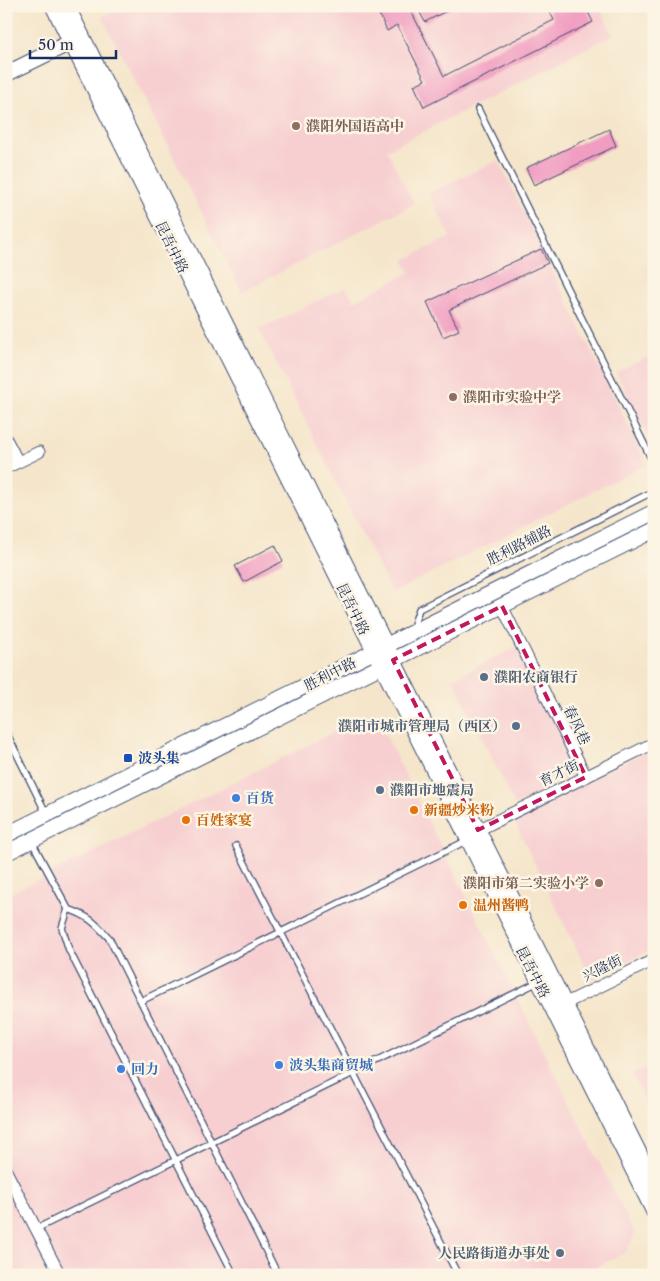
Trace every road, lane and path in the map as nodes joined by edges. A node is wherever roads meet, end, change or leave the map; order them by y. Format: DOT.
graph roads {
  1 [pos="65,6"];
  2 [pos="71,42"];
  3 [pos="6,74"];
  4 [pos="478,109"];
  5 [pos="6,439"];
  6 [pos="39,452"];
  7 [pos="18,462"];
  8 [pos="654,464"];
  9 [pos="6,468"];
  10 [pos="654,491"];
  11 [pos="654,512"];
  12 [pos="654,530"];
  13 [pos="502,606"];
  14 [pos="410,634"];
  15 [pos="380,649"];
  16 [pos="387,663"];
  17 [pos="6,732"];
  18 [pos="654,744"];
  19 [pos="586,777"];
  20 [pos="47,815"];
  21 [pos="6,835"];
  22 [pos="473,835"];
  23 [pos="31,840"];
  24 [pos="236,846"];
  25 [pos="6,853"];
  26 [pos="68,909"];
  27 [pos="280,932"];
  28 [pos="654,960"];
  29 [pos="538,982"];
  30 [pos="140,1000"];
  31 [pos="564,1004"];
  32 [pos="354,1073"];
  33 [pos="212,1143"];
  34 [pos="176,1160"];
  35 [pos="6,1171"];
  36 [pos="654,1184"];
  37 [pos="654,1212"];
  38 [pos="36,1229"];
  39 [pos="60,1275"];
  40 [pos="234,1275"];
  41 [pos="278,1275"];
  42 [pos="458,1275"];
  1 -- 2 [label="street, 昆吾中路"];
  1 -- 15 [label="street, 昆吾中路"];
  2 -- 3 [label="street"];
  2 -- 15 [label="street, 昆吾中路"];
  4 -- 8 [label="lane"];
  5 -- 7 [label="street"];
  6 -- 7 [label="street"];
  7 -- 9 [label="street"];
  10 -- 14 [label="lane, 胜利路辅路"];
  11 -- 14 [label="street, 胜利中路"];
  12 -- 13 [label="street, 胜利中路"];
  13 -- 16 [label="street, 胜利中路"];
  13 -- 19 [label="street, 春风巷"];
  14 -- 15 [label="street, 胜利中路"];
  15 -- 16 [label="street, 昆吾中路"];
  15 -- 20 [label="street, 胜利中路"];
  16 -- 22 [label="street, 昆吾中路"];
  16 -- 23 [label="street, 胜利中路"];
  17 -- 20 [label="lane"];
  18 -- 19 [label="street, 育才街"];
  19 -- 22 [label="street, 育才街"];
  20 -- 21 [label="street, 胜利中路"];
  22 -- 27 [label="lane"];
  22 -- 29 [label="street, 昆吾中路"];
  22 -- 31 [label="street, 昆吾中路"];
  23 -- 25 [label="street, 胜利中路"];
  23 -- 26 [label="lane"];
  24 -- 27 [label="lane"];
  26 -- 30 [label="lane"];
  26 -- 34 [label="lane"];
  27 -- 30 [label="lane"];
  27 -- 32 [label="lane"];
  28 -- 31 [label="street, 兴隆街"];
  29 -- 32 [label="lane"];
  29 -- 37 [label="street, 昆吾中路"];
  30 -- 33 [label="lane"];
  31 -- 36 [label="street, 昆吾中路"];
  32 -- 33 [label="lane"];
  32 -- 42 [label="lane"];
  33 -- 34 [label="lane"];
  33 -- 41 [label="lane"];
  34 -- 38 [label="lane"];
  34 -- 40 [label="lane"];
  35 -- 38 [label="street"];
  38 -- 39 [label="street"];
}
